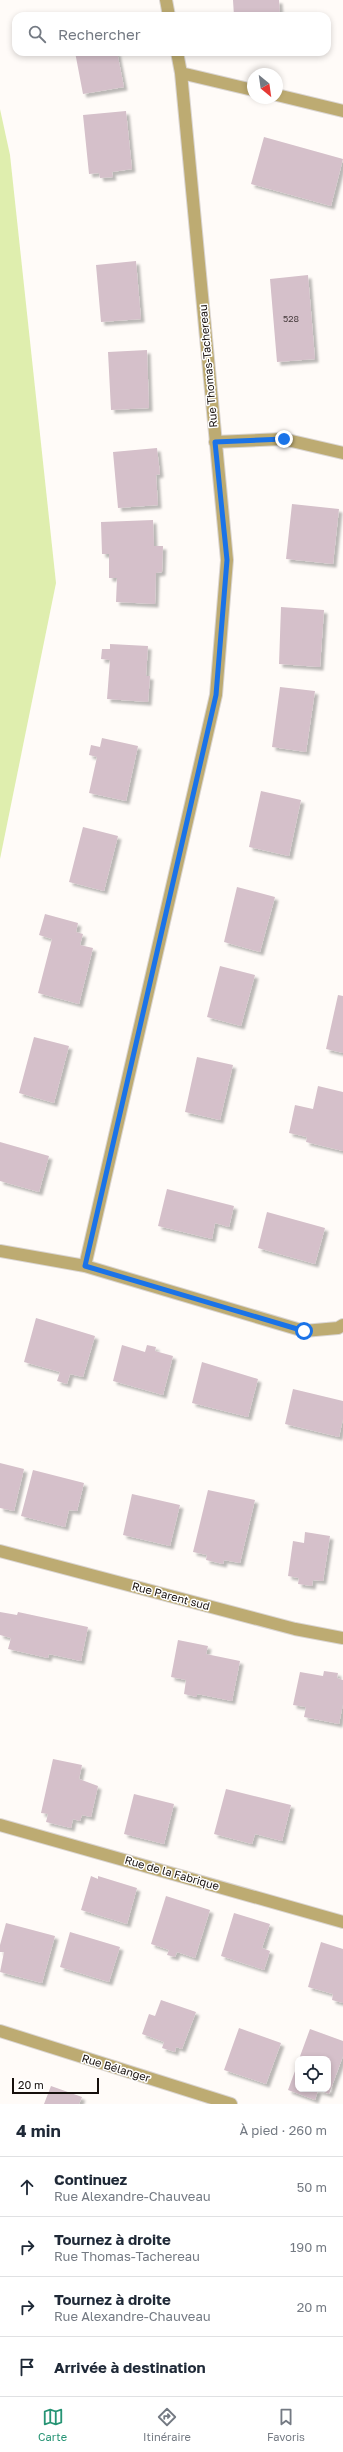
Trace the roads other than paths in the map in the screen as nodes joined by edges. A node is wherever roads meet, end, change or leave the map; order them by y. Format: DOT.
graph roads {
  1 [pos="166,0"];
  2 [pos="168,12"];
  3 [pos="178,56"];
  4 [pos="181,73"];
  5 [pos="247,89"];
  6 [pos="283,96"];
  7 [pos="343,110"];
  8 [pos="215,442"];
  9 [pos="343,453"];
  10 [pos="0,1251"];
  11 [pos="85,1266"];
  12 [pos="343,1325"];
  13 [pos="0,1551"];
  14 [pos="343,1638"];
  15 [pos="0,1825"];
  16 [pos="343,1922"];
  17 [pos="0,2031"];
  18 [pos="231,2104"];
  1 -- 2 [label="street"];
  3 -- 4 [label="street, Rue Thomas-Tachereau"];
  4 -- 5 [label="street"];
  4 -- 8 [label="street, Rue Thomas-Tachereau"];
  6 -- 7 [label="street"];
  8 -- 9 [label="street"];
  8 -- 11 [label="street, Rue Thomas-Tachereau"];
  10 -- 11 [label="street"];
  11 -- 12 [label="street"];
  13 -- 14 [label="street, Rue Parent sud"];
  15 -- 16 [label="street, Rue de la Fabrique"];
  17 -- 18 [label="street, Rue Bélanger"];
}
